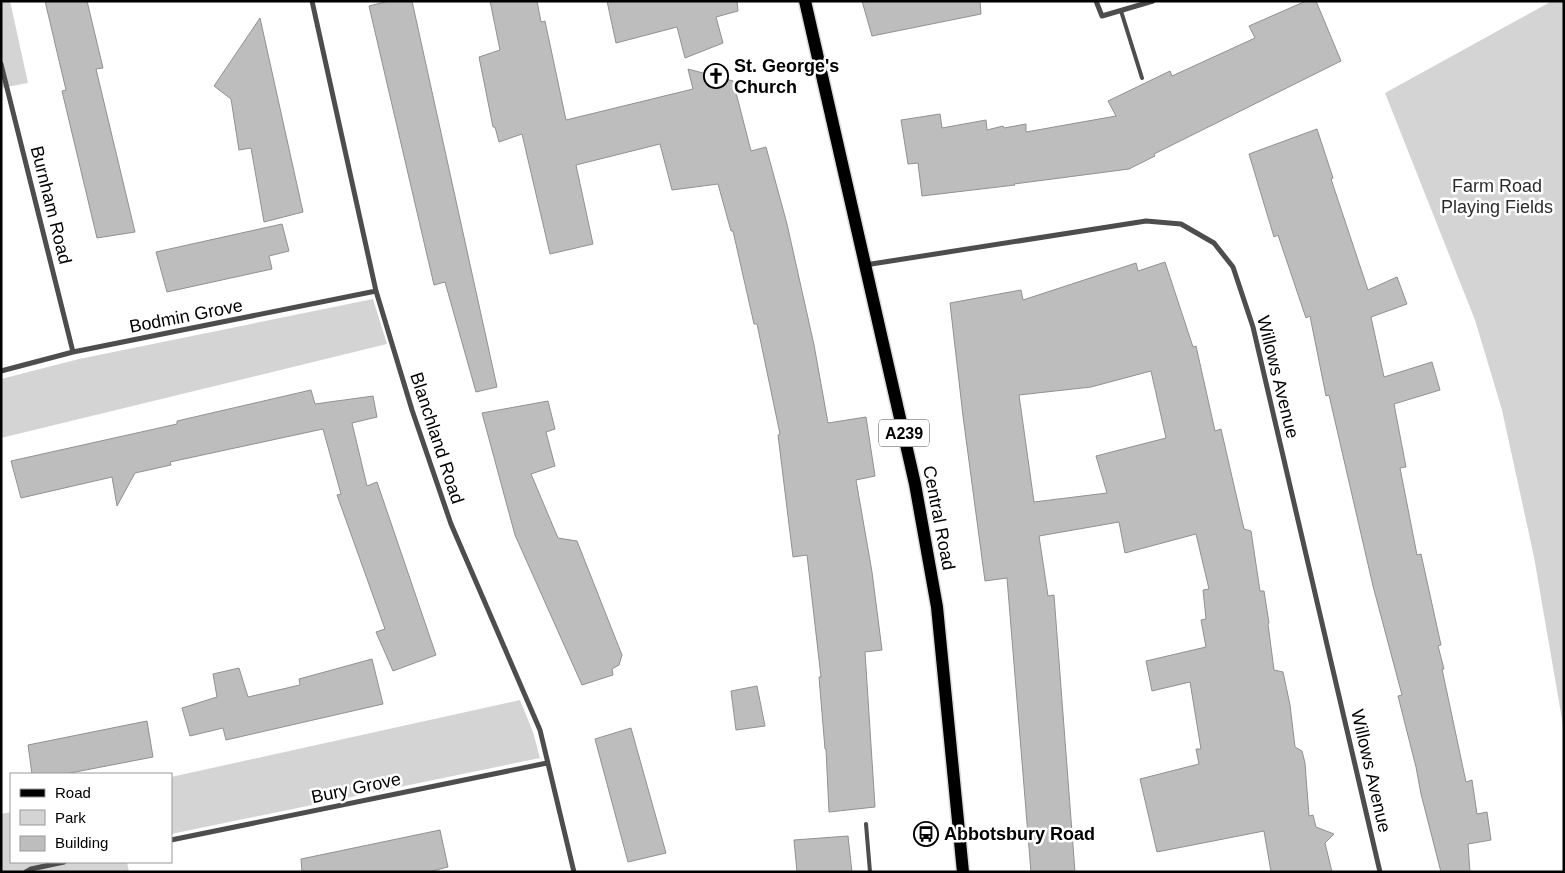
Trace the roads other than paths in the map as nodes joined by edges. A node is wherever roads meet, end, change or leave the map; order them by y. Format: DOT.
graph roads {
  1 [pos="312,1"];
  2 [pos="805,1"];
  3 [pos="1096,1"];
  4 [pos="1153,1"];
  5 [pos="1121,11"];
  6 [pos="1,64"];
  7 [pos="1142,78"];
  8 [pos="865,265"];
  9 [pos="376,292"];
  10 [pos="73,352"];
  11 [pos="1,371"];
  12 [pos="547,763"];
  13 [pos="866,824"];
  14 [pos="172,840"];
  15 [pos="59,863"];
  16 [pos="26,872"];
  17 [pos="574,872"];
  18 [pos="870,872"];
  19 [pos="963,872"];
  20 [pos="1380,872"];
  1 -- 9 [label="street, Blanchland Road"];
  2 -- 8 [label="main road, Central Road / A239"];
  3 -- 5 [label="street"];
  4 -- 5 [label="street"];
  5 -- 7 [label="lane"];
  6 -- 10 [label="street, Burnham Road"];
  8 -- 19 [label="main road, Central Road / A239"];
  8 -- 20 [label="street, Willows Avenue"];
  9 -- 10 [label="street, Bodmin Grove"];
  9 -- 12 [label="street, Blanchland Road"];
  10 -- 11 [label="street, Bodmin Grove"];
  12 -- 14 [label="street, Bury Grove"];
  12 -- 17 [label="street, Blanchland Road"];
  13 -- 18 [label="lane"];
  15 -- 16 [label="street"];
}
